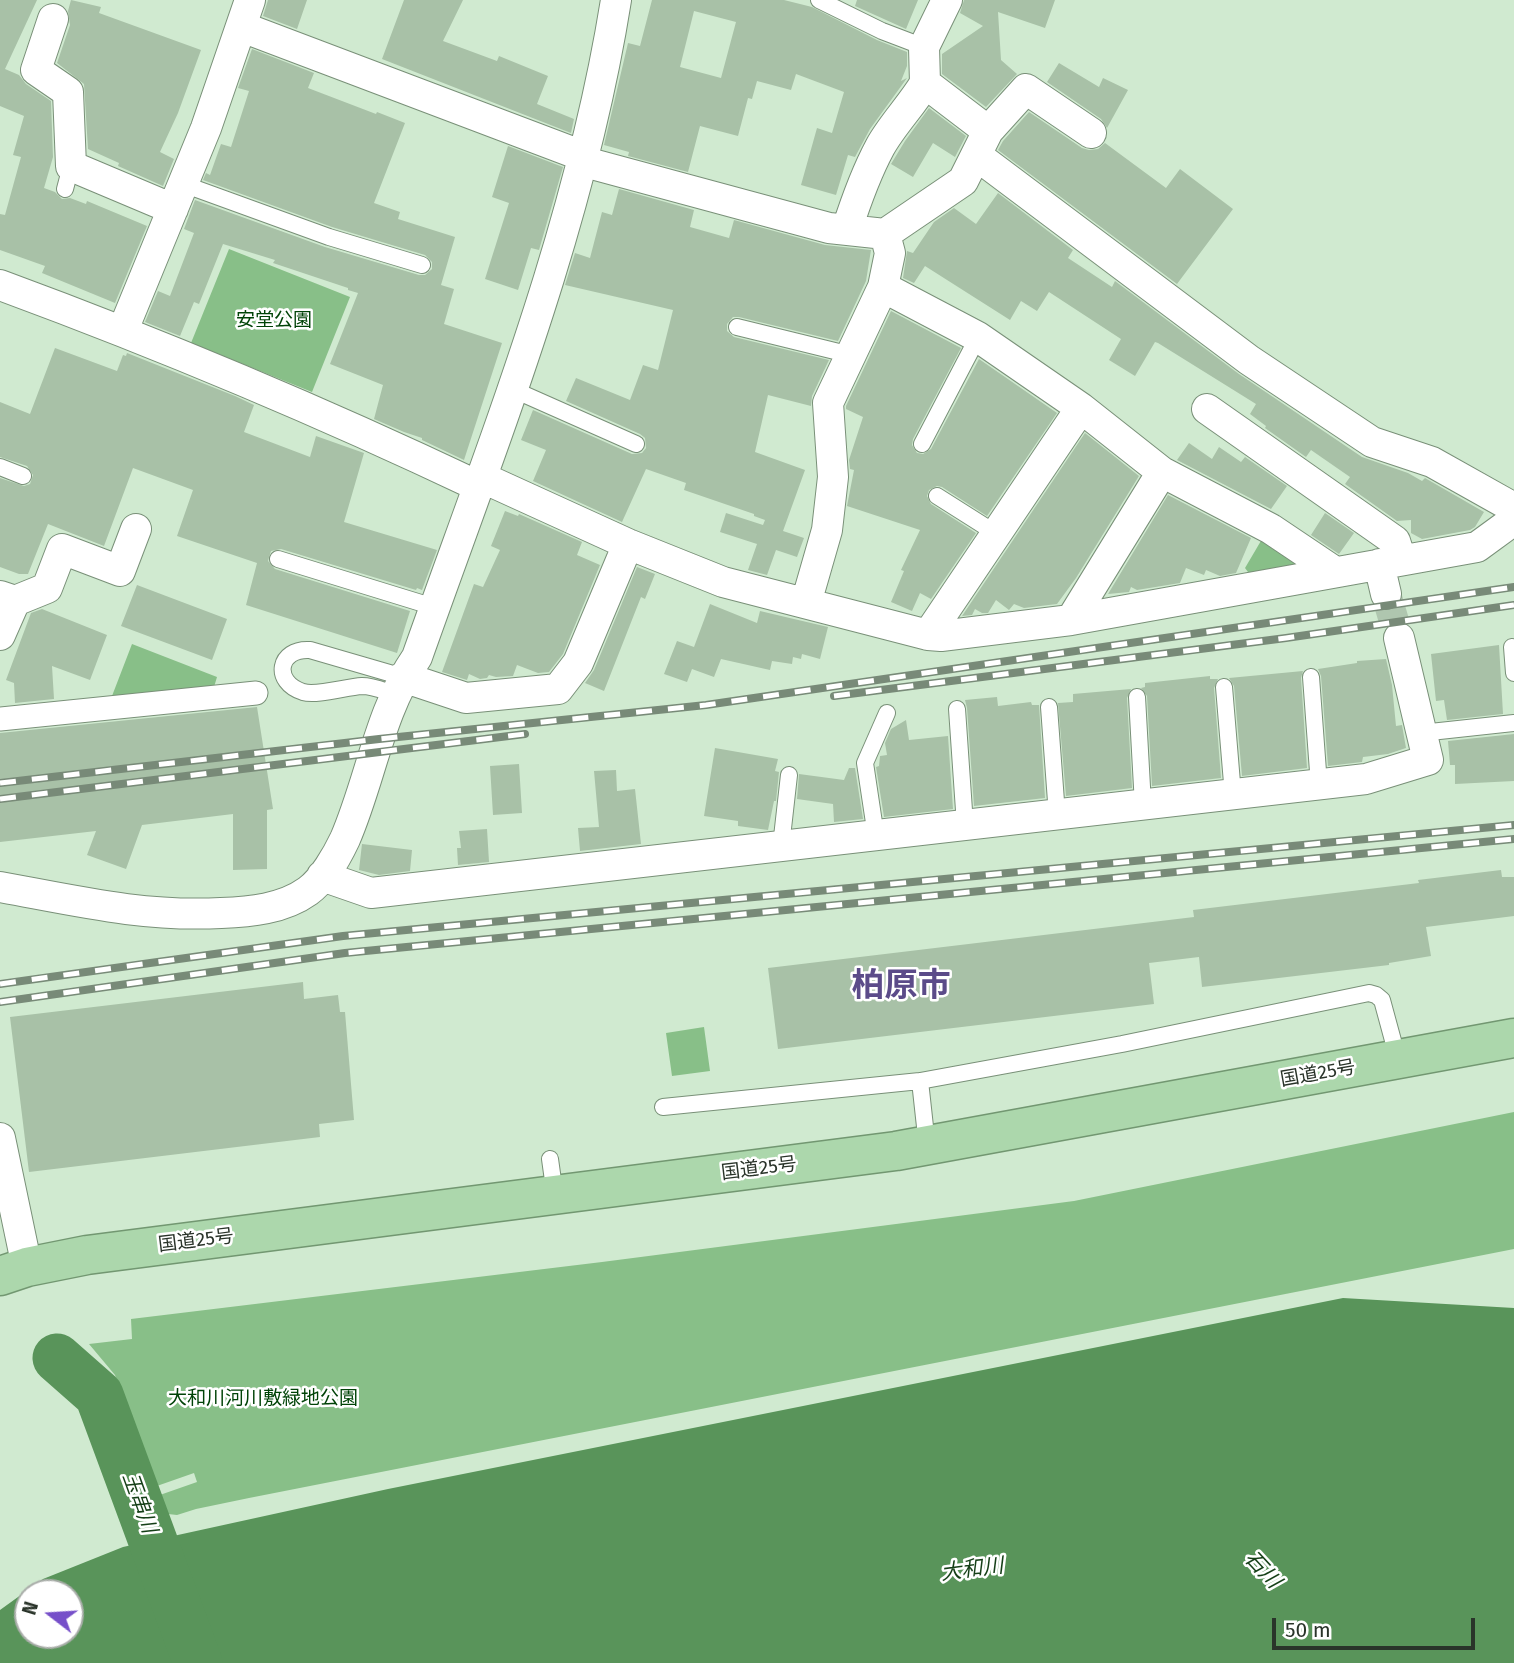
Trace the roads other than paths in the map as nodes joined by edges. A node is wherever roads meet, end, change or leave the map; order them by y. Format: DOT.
graph roads {
  1 [pos="616,0"];
  2 [pos="819,0"];
  3 [pos="947,0"];
  4 [pos="246,13"];
  5 [pos="54,19"];
  6 [pos="924,47"];
  7 [pos="925,83"];
  8 [pos="1091,132"];
  9 [pos="982,143"];
  10 [pos="582,158"];
  11 [pos="178,196"];
  12 [pos="847,229"];
  13 [pos="885,233"];
  14 [pos="422,265"];
  15 [pos="0,285"];
  16 [pos="883,287"];
  17 [pos="737,327"];
  18 [pos="122,330"];
  19 [pos="978,337"];
  20 [pos="850,355"];
  21 [pos="512,389"];
  22 [pos="1082,408"];
  23 [pos="1208,409"];
  24 [pos="636,444"];
  25 [pos="922,444"];
  26 [pos="0,467"];
  27 [pos="1162,472"];
  28 [pos="23,476"];
  29 [pos="480,482"];
  30 [pos="937,496"];
  31 [pos="1514,508"];
  32 [pos="1514,520"];
  33 [pos="136,529"];
  34 [pos="997,534"];
  35 [pos="628,544"];
  36 [pos="278,559"];
  37 [pos="1390,562"];
  38 [pos="1335,572"];
  39 [pos="1386,594"];
  40 [pos="7,598"];
  41 [pos="806,603"];
  42 [pos="434,607"];
  43 [pos="1071,620"];
  44 [pos="0,635"];
  45 [pos="928,635"];
  46 [pos="1399,638"];
  47 [pos="1512,647"];
  48 [pos="1514,673"];
  49 [pos="1311,677"];
  50 [pos="399,685"];
  51 [pos="1224,687"];
  52 [pos="256,693"];
  53 [pos="1137,697"];
  54 [pos="1049,707"];
  55 [pos="957,709"];
  56 [pos="887,713"];
  57 [pos="0,719"];
  58 [pos="1514,723"];
  59 [pos="1422,733"];
  60 [pos="789,775"];
  61 [pos="1319,785"];
  62 [pos="1233,795"];
  63 [pos="1143,805"];
  64 [pos="1057,815"];
  65 [pos="965,825"];
  66 [pos="876,836"];
  67 [pos="780,846"];
  68 [pos="322,876"];
  69 [pos="0,887"];
  70 [pos="1514,1038"];
  71 [pos="1398,1059"];
  72 [pos="920,1081"];
  73 [pos="663,1107"];
  74 [pos="0,1138"];
  75 [pos="927,1146"];
  76 [pos="13,1271"];
  1 -- 10 [label="street"];
  2 -- 6 [label="lane"];
  3 -- 6 [label="street"];
  4 -- 10 [label="street"];
  4 -- 11 [label="street"];
  5 -- 11 [label="street"];
  6 -- 7 [label="street"];
  7 -- 9 [label="street"];
  7 -- 12 [label="street"];
  8 -- 9 [label="street"];
  9 -- 13 [label="street"];
  9 -- 31 [label="street"];
  10 -- 12 [label="street"];
  10 -- 21 [label="street"];
  11 -- 14 [label="lane"];
  11 -- 18 [label="street"];
  12 -- 13 [label="street"];
  13 -- 16 [label="street"];
  15 -- 18 [label="street"];
  16 -- 19 [label="street"];
  16 -- 20 [label="street"];
  17 -- 20 [label="lane"];
  18 -- 29 [label="street"];
  19 -- 22 [label="street"];
  19 -- 25 [label="lane"];
  20 -- 41 [label="street"];
  21 -- 24 [label="lane"];
  21 -- 29 [label="street"];
  22 -- 27 [label="street"];
  22 -- 34 [label="street"];
  23 -- 37 [label="street"];
  26 -- 28 [label="lane"];
  27 -- 38 [label="street"];
  27 -- 43 [label="street"];
  29 -- 35 [label="street"];
  29 -- 42 [label="street"];
  30 -- 34 [label="lane"];
  32 -- 37 [label="street"];
  33 -- 40 [label="street"];
  34 -- 45 [label="street"];
  35 -- 41 [label="street"];
  35 -- 50 [label="street"];
  36 -- 42 [label="lane"];
  37 -- 38 [label="street"];
  37 -- 39 [label="street"];
  38 -- 43 [label="street"];
  40 -- 44 [label="street"];
  41 -- 45 [label="street"];
  42 -- 50 [label="street"];
  43 -- 45 [label="street"];
  46 -- 59 [label="street"];
  47 -- 48 [label="lane"];
  49 -- 61 [label="lane"];
  50 -- 50 [label="lane"];
  50 -- 68 [label="street"];
  51 -- 62 [label="lane"];
  52 -- 57 [label="street"];
  53 -- 63 [label="lane"];
  54 -- 64 [label="lane"];
  55 -- 65 [label="lane"];
  56 -- 66 [label="lane"];
  58 -- 59 [label="lane"];
  59 -- 61 [label="street"];
  60 -- 67 [label="lane"];
  61 -- 62 [label="street"];
  62 -- 63 [label="street"];
  63 -- 64 [label="street"];
  64 -- 65 [label="street"];
  65 -- 66 [label="street"];
  66 -- 67 [label="street"];
  67 -- 68 [label="street"];
  68 -- 69 [label="street"];
  70 -- 71 [label="highway, 国道25号"];
  71 -- 72 [label="lane"];
  71 -- 75 [label="highway, 国道25号"];
  72 -- 73 [label="lane"];
  72 -- 75 [label="lane"];
  74 -- 76 [label="street"];
  75 -- 76 [label="highway, 国道25号"];
}
